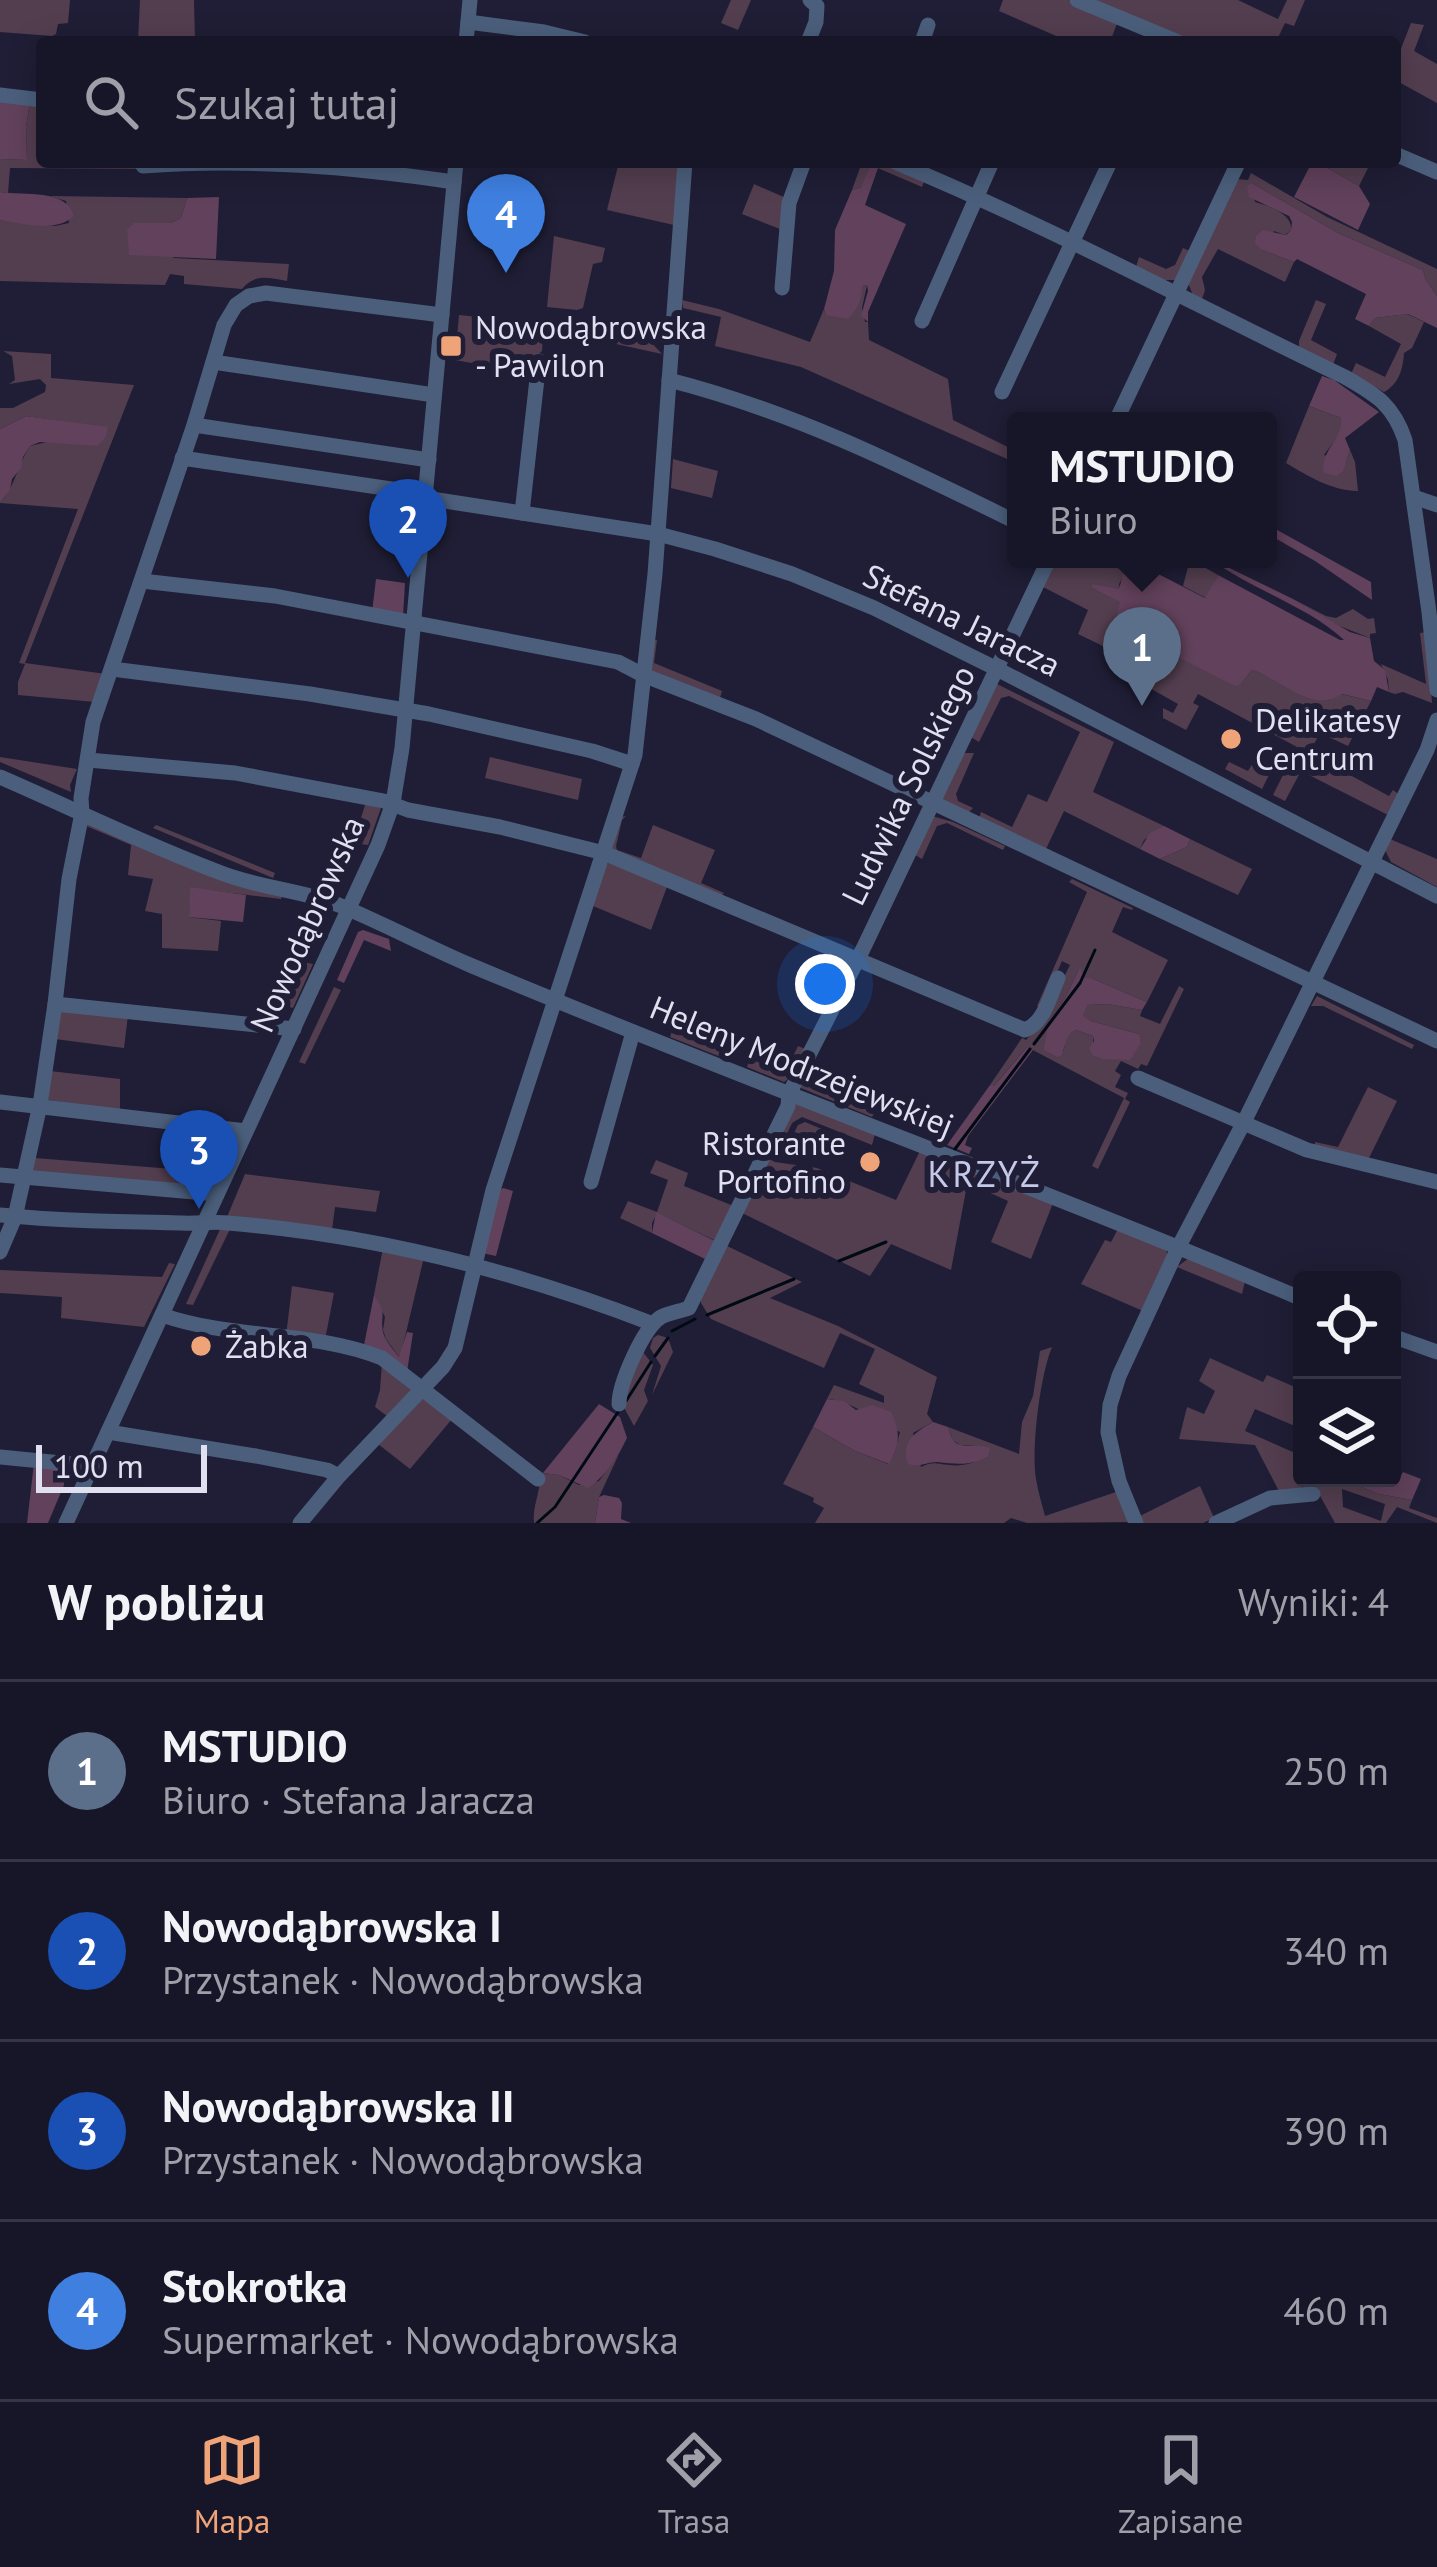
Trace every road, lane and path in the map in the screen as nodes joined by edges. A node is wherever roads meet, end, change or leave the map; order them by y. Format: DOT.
graph roads {
  1 [pos="470,0"];
  2 [pos="810,0"];
  3 [pos="1077,0"];
  4 [pos="469,22"];
  5 [pos="928,25"];
  6 [pos="467,36"];
  7 [pos="560,36"];
  8 [pos="810,36"];
  9 [pos="924,36"];
  10 [pos="1164,36"];
  11 [pos="0,95"];
  12 [pos="36,99"];
  13 [pos="1401,157"];
  14 [pos="327,168"];
  15 [pos="455,168"];
  16 [pos="685,168"];
  17 [pos="801,168"];
  18 [pos="909,168"];
  19 [pos="989,168"];
  20 [pos="1107,168"];
  21 [pos="1236,168"];
  22 [pos="1437,172"];
  23 [pos="454,182"];
  24 [pos="976,196"];
  25 [pos="1072,240"];
  26 [pos="782,288"];
  27 [pos="1176,292"];
  28 [pos="442,315"];
  29 [pos="922,321"];
  30 [pos="214,362"];
  31 [pos="539,362"];
  32 [pos="669,380"];
  33 [pos="1002,392"];
  34 [pos="434,395"];
  35 [pos="1120,412"];
  36 [pos="194,425"];
  37 [pos="182,458"];
  38 [pos="428,460"];
  39 [pos="425,496"];
  40 [pos="1414,497"];
  41 [pos="1437,505"];
  42 [pos="522,513"];
  43 [pos="1007,518"];
  44 [pos="658,534"];
  45 [pos="1044,568"];
  46 [pos="142,581"];
  47 [pos="414,622"];
  48 [pos="997,668"];
  49 [pos="112,670"];
  50 [pos="643,675"];
  51 [pos="1437,689"];
  52 [pos="405,712"];
  53 [pos="1437,720"];
  54 [pos="88,760"];
  55 [pos="632,764"];
  56 [pos="0,777"];
  57 [pos="393,803"];
  58 [pos="931,803"];
  59 [pos="82,812"];
  60 [pos="604,853"];
  61 [pos="1371,862"];
  62 [pos="1437,896"];
  63 [pos="349,909"];
  64 [pos="855,960"];
  65 [pos="1058,978"];
  66 [pos="1311,983"];
  67 [pos="556,1000"];
  68 [pos="55,1004"];
  69 [pos="293,1029"];
  70 [pos="634,1032"];
  71 [pos="1437,1041"];
  72 [pos="1138,1078"];
  73 [pos="789,1094"];
  74 [pos="0,1102"];
  75 [pos="40,1105"];
  76 [pos="1243,1124"];
  77 [pos="246,1131"];
  78 [pos="0,1175"];
  79 [pos="24,1177"];
  80 [pos="591,1182"];
  81 [pos="1437,1182"];
  82 [pos="218,1194"];
  83 [pos="8,1216"];
  84 [pos="205,1222"];
  85 [pos="1179,1246"];
  86 [pos="0,1252"];
  87 [pos="473,1266"];
  88 [pos="1293,1295"];
  89 [pos="162,1315"];
  90 [pos="653,1324"];
  91 [pos="1401,1339"];
  92 [pos="1437,1352"];
  93 [pos="421,1390"];
  94 [pos="619,1404"];
  95 [pos="108,1432"];
  96 [pos="0,1457"];
  97 [pos="92,1466"];
  98 [pos="339,1476"];
  99 [pos="538,1479"];
  100 [pos="1313,1494"];
  101 [pos="66,1523"];
  102 [pos="300,1523"];
  103 [pos="1136,1523"];
  104 [pos="1216,1523"];
  1 -- 4 [label="street"];
  2 -- 8 [label="street"];
  3 -- 10 [label="street"];
  4 -- 6 [label="street"];
  4 -- 7 [label="street"];
  5 -- 9 [label="street"];
  11 -- 12 [label="street"];
  13 -- 22 [label="street"];
  14 -- 23 [label="street"];
  15 -- 23 [label="street, Nowodąbrowska"];
  16 -- 32 [label="street"];
  17 -- 26 [label="street"];
  18 -- 24 [label="street"];
  19 -- 24 [label="street"];
  20 -- 25 [label="street"];
  21 -- 27 [label="street"];
  23 -- 28 [label="street, Nowodąbrowska"];
  24 -- 25 [label="street"];
  24 -- 29 [label="street"];
  25 -- 27 [label="street"];
  25 -- 33 [label="street"];
  27 -- 35 [label="street"];
  27 -- 40 [label="street"];
  28 -- 30 [label="street"];
  28 -- 34 [label="street, Nowodąbrowska"];
  30 -- 34 [label="street"];
  30 -- 36 [label="street"];
  31 -- 42 [label="street"];
  32 -- 43 [label="street"];
  32 -- 44 [label="street"];
  34 -- 38 [label="street, Nowodąbrowska"];
  36 -- 37 [label="street"];
  36 -- 38 [label="street"];
  37 -- 39 [label="street, Stefana Jaracza"];
  37 -- 46 [label="street"];
  38 -- 39 [label="street, Nowodąbrowska"];
  39 -- 42 [label="street, Stefana Jaracza"];
  39 -- 47 [label="street, Nowodąbrowska"];
  40 -- 41 [label="street"];
  40 -- 51 [label="street"];
  42 -- 44 [label="street, Stefana Jaracza"];
  44 -- 48 [label="street, Stefana Jaracza"];
  44 -- 50 [label="street"];
  45 -- 48 [label="street, Ludwika Solskiego"];
  46 -- 47 [label="street"];
  46 -- 49 [label="street"];
  47 -- 50 [label="street"];
  47 -- 52 [label="street, Nowodąbrowska"];
  48 -- 58 [label="street, Ludwika Solskiego"];
  48 -- 61 [label="street, Stefana Jaracza"];
  49 -- 52 [label="street"];
  49 -- 54 [label="street"];
  50 -- 55 [label="street"];
  50 -- 58 [label="street"];
  52 -- 55 [label="street"];
  52 -- 57 [label="street, Nowodąbrowska"];
  53 -- 61 [label="street"];
  54 -- 57 [label="street"];
  54 -- 59 [label="street"];
  55 -- 60 [label="street"];
  56 -- 59 [label="street, Heleny Modrzejewskiej"];
  57 -- 60 [label="street"];
  57 -- 63 [label="street, Nowodąbrowska"];
  58 -- 64 [label="street, Ludwika Solskiego"];
  58 -- 66 [label="street"];
  59 -- 63 [label="street, Heleny Modrzejewskiej"];
  59 -- 68 [label="street"];
  60 -- 64 [label="street"];
  60 -- 67 [label="street"];
  61 -- 62 [label="street, Stefana Jaracza"];
  61 -- 66 [label="street"];
  63 -- 67 [label="street, Heleny Modrzejewskiej"];
  63 -- 69 [label="street, Nowodąbrowska"];
  64 -- 65 [label="street"];
  64 -- 73 [label="street, Ludwika Solskiego"];
  66 -- 71 [label="street"];
  66 -- 76 [label="street"];
  67 -- 70 [label="street, Heleny Modrzejewskiej"];
  67 -- 87 [label="street"];
  68 -- 69 [label="street"];
  68 -- 75 [label="street"];
  69 -- 77 [label="street, Nowodąbrowska"];
  70 -- 73 [label="street, Heleny Modrzejewskiej"];
  70 -- 80 [label="street"];
  72 -- 76 [label="street"];
  73 -- 85 [label="street, Heleny Modrzejewskiej"];
  73 -- 90 [label="street, Ludwika Solskiego"];
  74 -- 75 [label="street"];
  75 -- 77 [label="street"];
  75 -- 79 [label="street"];
  76 -- 81 [label="street"];
  76 -- 85 [label="street"];
  77 -- 82 [label="street, Nowodąbrowska"];
  78 -- 79 [label="street"];
  79 -- 82 [label="street"];
  79 -- 83 [label="street"];
  82 -- 84 [label="street, Nowodąbrowska"];
  83 -- 84 [label="street"];
  83 -- 86 [label="street"];
  84 -- 87 [label="street"];
  84 -- 89 [label="street, Nowodąbrowska"];
  85 -- 88 [label="street, Heleny Modrzejewskiej"];
  85 -- 103 [label="street"];
  87 -- 90 [label="street"];
  87 -- 93 [label="street"];
  89 -- 93 [label="street"];
  89 -- 95 [label="street, Nowodąbrowska"];
  90 -- 94 [label="street, Ludwika Solskiego"];
  91 -- 92 [label="street"];
  93 -- 98 [label="street"];
  93 -- 99 [label="street"];
  95 -- 97 [label="street, Nowodąbrowska"];
  95 -- 98 [label="street"];
  96 -- 97 [label="street"];
  97 -- 101 [label="street, Nowodąbrowska"];
  98 -- 102 [label="street"];
  100 -- 104 [label="street"];
}
